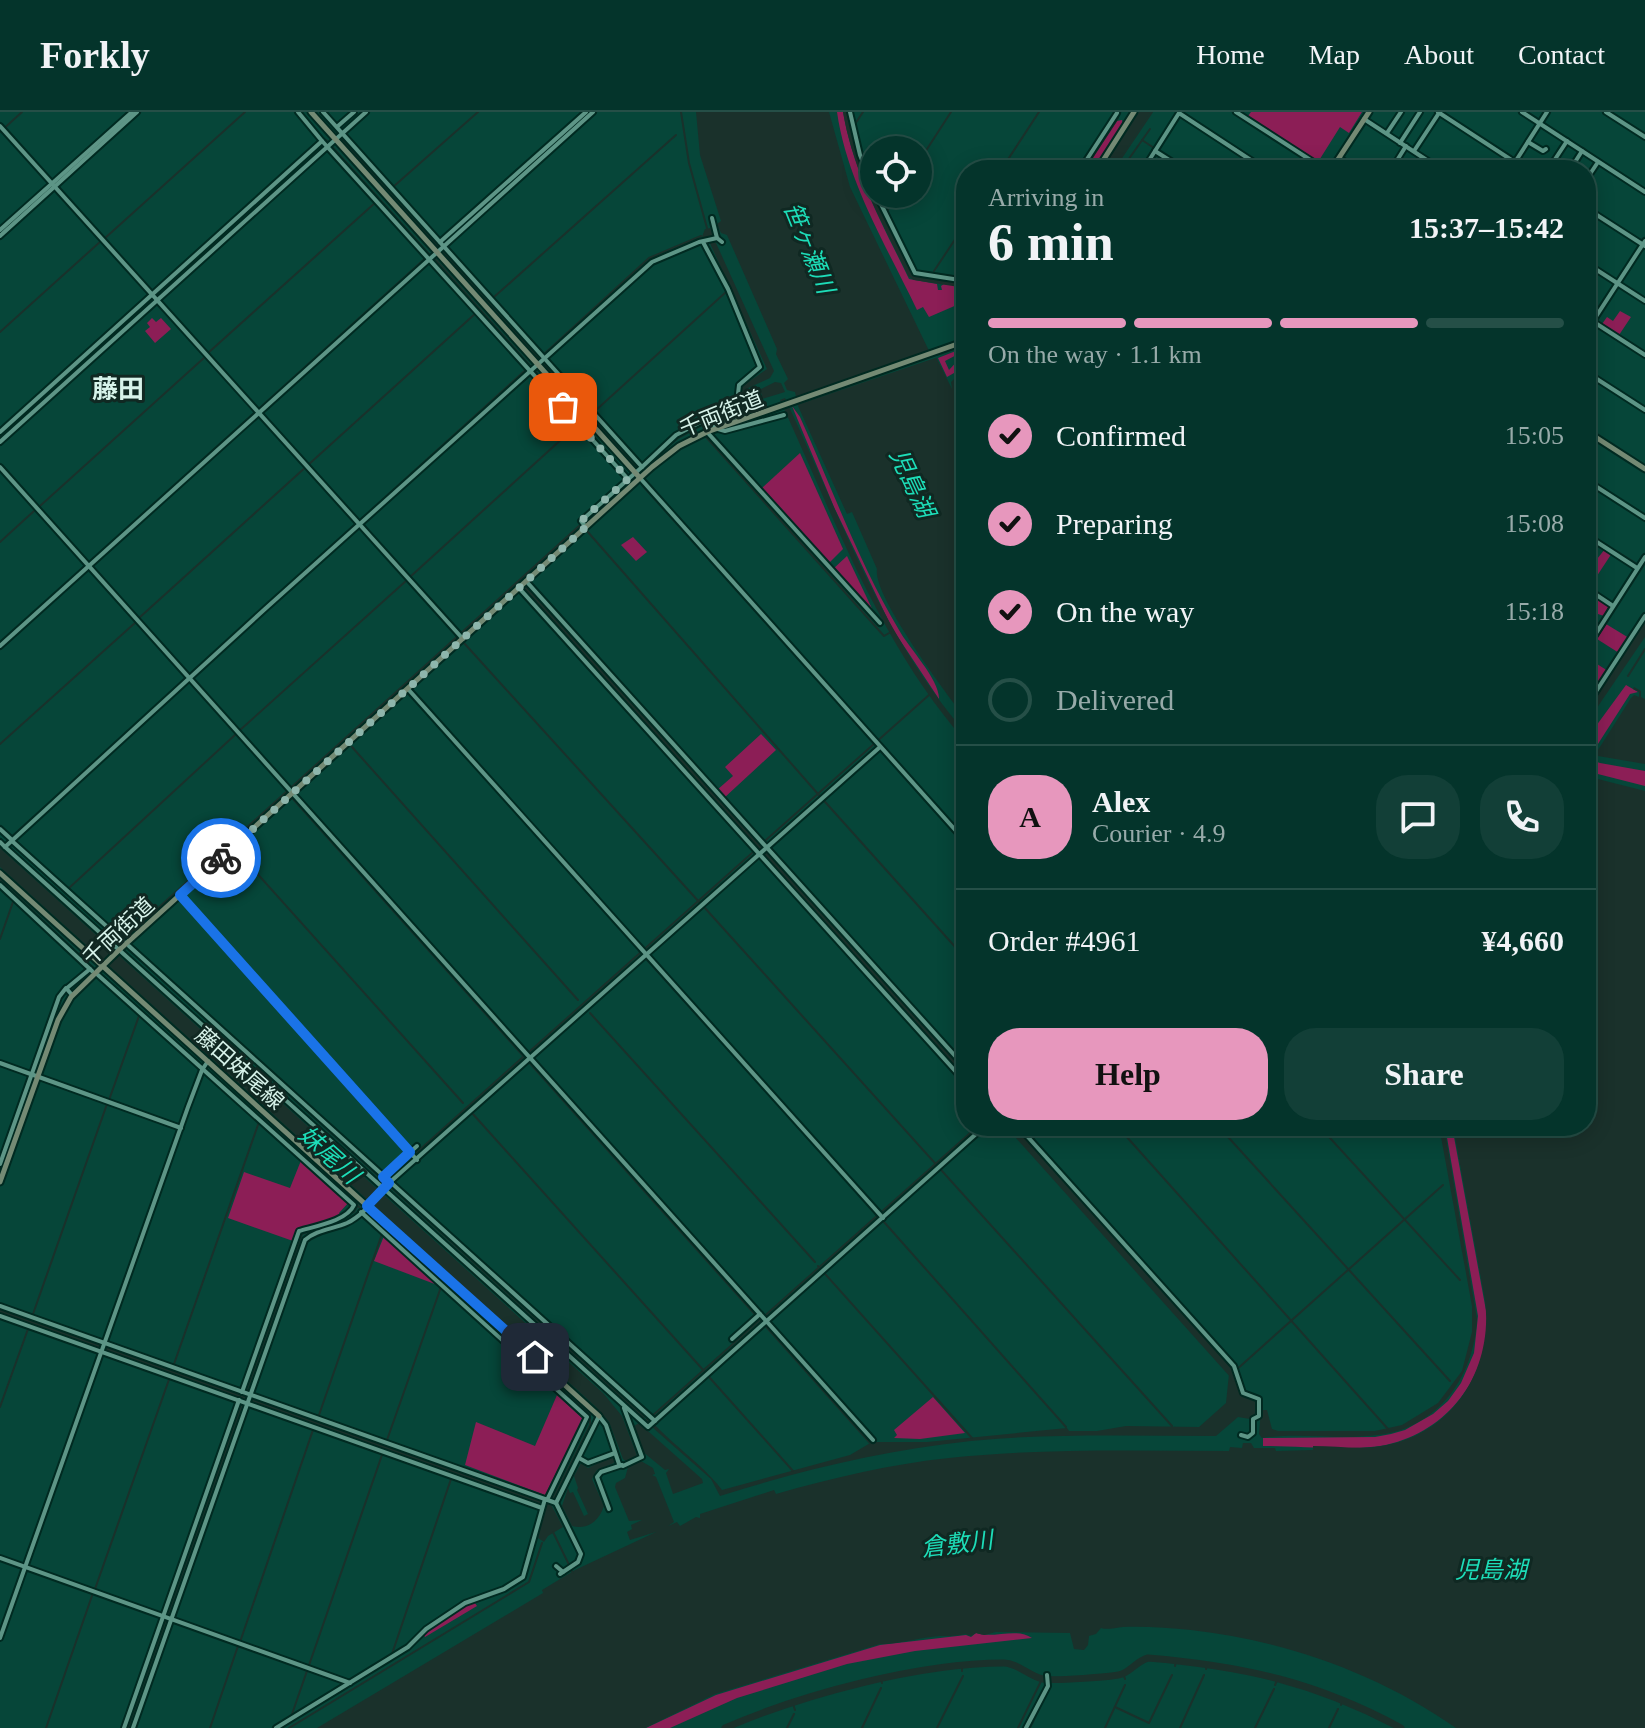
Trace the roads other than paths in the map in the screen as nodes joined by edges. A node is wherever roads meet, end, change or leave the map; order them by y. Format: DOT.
graph roads {
  1 [pos="134,112"];
  2 [pos="298,112"];
  3 [pos="311,112"];
  4 [pos="323,112"];
  5 [pos="354,112"];
  6 [pos="366,112"];
  7 [pos="586,112"];
  8 [pos="593,112"];
  9 [pos="850,112"];
  10 [pos="1134,112"];
  11 [pos="1236,112"];
  12 [pos="1369,112"];
  13 [pos="1401,112"];
  14 [pos="1420,112"];
  15 [pos="1438,112"];
  16 [pos="1522,112"];
  17 [pos="1547,112"];
  18 [pos="1606,112"];
  19 [pos="1116,113"];
  20 [pos="1364,119"];
  21 [pos="580,120"];
  22 [pos="1128,122"];
  23 [pos="1540,124"];
  24 [pos="2,129"];
  25 [pos="1387,134"];
  26 [pos="1645,137"];
  27 [pos="333,138"];
  28 [pos="1567,141"];
  29 [pos="1528,142"];
  30 [pos="1400,143"];
  31 [pos="1406,146"];
  32 [pos="1546,149"];
  33 [pos="1155,151"];
  34 [pos="1414,151"];
  35 [pos="1582,151"];
  36 [pos="860,155"];
  37 [pos="1339,158"];
  38 [pos="1086,160"];
  39 [pos="1105,160"];
  40 [pos="1149,160"];
  41 [pos="1169,160"];
  42 [pos="1251,160"];
  43 [pos="1313,160"];
  44 [pos="1342,160"];
  45 [pos="1397,160"];
  46 [pos="1427,160"];
  47 [pos="1512,160"];
  48 [pos="1516,160"];
  49 [pos="1555,160"];
  50 [pos="1576,160"];
  51 [pos="1595,160"];
  52 [pos="1598,162"];
  53 [pos="1596,165"];
  54 [pos="53,185"];
  55 [pos="1643,188"];
  56 [pos="883,208"];
  57 [pos="1596,214"];
  58 [pos="712,218"];
  59 [pos="0,233"];
  60 [pos="712,241"];
  61 [pos="1644,244"];
  62 [pos="435,252"];
  63 [pos="1596,270"];
  64 [pos="956,279"];
  65 [pos="1618,284"];
  66 [pos="154,297"];
  67 [pos="1645,301"];
  68 [pos="1596,317"];
  69 [pos="1596,324"];
  70 [pos="956,345"];
  71 [pos="1645,355"];
  72 [pos="535,365"];
  73 [pos="1596,378"];
  74 [pos="743,398"];
  75 [pos="1645,410"];
  76 [pos="257,412"];
  77 [pos="784,415"];
  78 [pos="718,429"];
  79 [pos="0,432"];
  80 [pos="707,432"];
  81 [pos="1596,437"];
  82 [pos="0,442"];
  83 [pos="0,467"];
  84 [pos="639,469"];
  85 [pos="1645,469"];
  86 [pos="640,478"];
  87 [pos="628,479"];
  88 [pos="1596,486"];
  89 [pos="1645,518"];
  90 [pos="359,523"];
  91 [pos="584,524"];
  92 [pos="1596,541"];
  93 [pos="1645,557"];
  94 [pos="88,565"];
  95 [pos="1637,568"];
  96 [pos="526,581"];
  97 [pos="519,588"];
  98 [pos="1596,595"];
  99 [pos="1613,606"];
  100 [pos="1645,616"];
  101 [pos="880,623"];
  102 [pos="1596,632"];
  103 [pos="460,636"];
  104 [pos="0,646"];
  105 [pos="188,677"];
  106 [pos="408,689"];
  107 [pos="1596,691"];
  108 [pos="878,745"];
  109 [pos="290,790"];
  110 [pos="0,829"];
  111 [pos="956,831"];
  112 [pos="10,841"];
  113 [pos="0,842"];
  114 [pos="760,851"];
  115 [pos="0,873"];
  116 [pos="0,885"];
  117 [pos="180,895"];
  118 [pos="119,950"];
  119 [pos="644,954"];
  120 [pos="103,966"];
  121 [pos="98,975"];
  122 [pos="69,991"];
  123 [pos="193,1011"];
  124 [pos="956,1057"];
  125 [pos="529,1060"];
  126 [pos="0,1063"];
  127 [pos="205,1065"];
  128 [pos="956,1072"];
  129 [pos="35,1074"];
  130 [pos="181,1128"];
  131 [pos="974,1136"];
  132 [pos="1027,1136"];
  133 [pos="417,1146"];
  134 [pos="412,1155"];
  135 [pos="0,1164"];
  136 [pos="383,1177"];
  137 [pos="0,1182"];
  138 [pos="386,1186"];
  139 [pos="365,1208"];
  140 [pos="880,1216"];
  141 [pos="337,1221"];
  142 [pos="284,1285"];
  143 [pos="0,1306"];
  144 [pos="473,1309"];
  145 [pos="0,1316"];
  146 [pos="762,1319"];
  147 [pos="32,1322"];
  148 [pos="732,1339"];
  149 [pos="103,1348"];
  150 [pos="174,1374"];
  151 [pos="242,1392"];
  152 [pos="246,1400"];
  153 [pos="623,1406"];
  154 [pos="599,1416"];
  155 [pos="652,1421"];
  156 [pos="318,1424"];
  157 [pos="1241,1435"];
  158 [pos="873,1440"];
  159 [pos="615,1453"];
  160 [pos="579,1458"];
  161 [pos="622,1465"];
  162 [pos="544,1503"];
  163 [pos="556,1503"];
  164 [pos="609,1509"];
  165 [pos="0,1558"];
  166 [pos="556,1566"];
  167 [pos="25,1567"];
  168 [pos="167,1618"];
  169 [pos="0,1638"];
  170 [pos="1047,1675"];
  171 [pos="350,1683"];
  172 [pos="124,1728"];
  173 [pos="133,1728"];
  174 [pos="276,1728"];
  175 [pos="1026,1728"];
  1 -- 54 [label="street"];
  2 -- 27 [label="street"];
  3 -- 27 [label="street"];
  4 -- 27 [label="street"];
  5 -- 27 [label="street"];
  6 -- 27 [label="street"];
  7 -- 21 [label="street"];
  8 -- 21 [label="street"];
  9 -- 36 [label="street"];
  10 -- 22 [label="street"];
  11 -- 43 [label="street"];
  12 -- 20 [label="street"];
  13 -- 25 [label="street"];
  14 -- 30 [label="street"];
  15 -- 34 [label="street"];
  15 -- 47 [label="street"];
  16 -- 23 [label="street"];
  17 -- 23 [label="street"];
  18 -- 26 [label="street"];
  19 -- 22 [label="street"];
  19 -- 38 [label="street"];
  20 -- 25 [label="street"];
  20 -- 37 [label="street"];
  21 -- 62 [label="street"];
  22 -- 39 [label="street"];
  23 -- 28 [label="street"];
  23 -- 29 [label="street"];
  24 -- 54 [label="street"];
  25 -- 30 [label="street"];
  27 -- 62 [label="street"];
  27 -- 62 [label="street"];
  27 -- 62 [label="street"];
  27 -- 66 [label="street"];
  28 -- 35 [label="street"];
  28 -- 49 [label="street"];
  29 -- 32 [label="street"];
  29 -- 48 [label="street"];
  30 -- 31 [label="street"];
  31 -- 34 [label="street"];
  31 -- 45 [label="street"];
  33 -- 40 [label="street"];
  33 -- 41 [label="street"];
  33 -- 42 [label="street"];
  34 -- 46 [label="street"];
  35 -- 50 [label="street"];
  35 -- 51 [label="street"];
  37 -- 44 [label="street"];
  52 -- 53 [label="street"];
  52 -- 55 [label="street"];
  54 -- 59 [label="street"];
  54 -- 66 [label="street"];
  56 -- 64 [label="street"];
  57 -- 61 [label="street"];
  58 -- 60 [label="street"];
  60 -- 72 [label="street"];
  60 -- 74 [label="street"];
  61 -- 65 [label="street"];
  62 -- 72 [label="street"];
  62 -- 72 [label="street"];
  62 -- 76 [label="street"];
  63 -- 65 [label="street"];
  65 -- 67 [label="street"];
  65 -- 68 [label="street"];
  66 -- 76 [label="street"];
  66 -- 79 [label="street"];
  66 -- 82 [label="street"];
  69 -- 71 [label="street"];
  70 -- 78 [label="street, 千両街道"];
  72 -- 84 [label="street"];
  72 -- 87 [label="street"];
  72 -- 90 [label="street"];
  73 -- 75 [label="street"];
  74 -- 80 [label="street"];
  74 -- 84 [label="street"];
  76 -- 90 [label="street"];
  76 -- 94 [label="street"];
  77 -- 78 [label="street"];
  78 -- 80 [label="street, 千両街道"];
  80 -- 86 [label="street, 千両街道"];
  80 -- 101 [label="street"];
  81 -- 85 [label="street"];
  83 -- 94 [label="street"];
  84 -- 86 [label="street"];
  84 -- 87 [label="street"];
  86 -- 91 [label="street, 千両街道"];
  86 -- 108 [label="street"];
  87 -- 91 [label="street"];
  88 -- 89 [label="street"];
  90 -- 103 [label="street"];
  90 -- 105 [label="street"];
  91 -- 96 [label="street, 千両街道"];
  92 -- 95 [label="street"];
  93 -- 95 [label="street"];
  94 -- 104 [label="street"];
  94 -- 105 [label="street"];
  95 -- 99 [label="street"];
  96 -- 97 [label="street, 千両街道"];
  96 -- 114 [label="street"];
  97 -- 103 [label="street, 千両街道"];
  97 -- 114 [label="street"];
  98 -- 99 [label="street"];
  99 -- 102 [label="street"];
  100 -- 107 [label="street"];
  103 -- 106 [label="street, 千両街道"];
  105 -- 109 [label="street"];
  105 -- 112 [label="street"];
  106 -- 109 [label="street, 千両街道"];
  106 -- 119 [label="street"];
  108 -- 111 [label="street"];
  108 -- 114 [label="street"];
  109 -- 117 [label="street, 千両街道"];
  109 -- 125 [label="street"];
  110 -- 112 [label="street"];
  112 -- 113 [label="street"];
  112 -- 118 [label="street"];
  112 -- 123 [label="street"];
  114 -- 119 [label="street"];
  114 -- 124 [label="street"];
  114 -- 128 [label="street"];
  115 -- 120 [label="street, 藤田妹尾線"];
  116 -- 122 [label="street"];
  117 -- 118 [label="street, 千両街道"];
  117 -- 134 [label="street"];
  118 -- 120 [label="street, 千両街道"];
  118 -- 123 [label="street"];
  119 -- 125 [label="street"];
  119 -- 140 [label="street"];
  120 -- 122 [label="street, 千両街道"];
  120 -- 127 [label="street, 藤田妹尾線"];
  121 -- 127 [label="street"];
  122 -- 129 [label="street, 千両街道"];
  122 -- 129 [label="street"];
  123 -- 136 [label="street"];
  123 -- 138 [label="street"];
  125 -- 134 [label="street"];
  125 -- 146 [label="street"];
  126 -- 129 [label="street"];
  127 -- 130 [label="street"];
  127 -- 139 [label="street, 藤田妹尾線"];
  127 -- 141 [label="street"];
  129 -- 130 [label="street"];
  129 -- 135 [label="street"];
  129 -- 137 [label="street, 千両街道"];
  130 -- 149 [label="street"];
  131 -- 140 [label="street"];
  132 -- 157 [label="street"];
  133 -- 134 [label="street"];
  134 -- 136 [label="street"];
  134 -- 138 [label="street"];
  136 -- 138 [label="street"];
  138 -- 139 [label="street"];
  138 -- 153 [label="street"];
  138 -- 155 [label="street"];
  139 -- 141 [label="street"];
  139 -- 144 [label="street, 藤田妹尾線"];
  139 -- 144 [label="street"];
  140 -- 146 [label="street"];
  141 -- 142 [label="street"];
  141 -- 142 [label="street"];
  142 -- 151 [label="street"];
  142 -- 152 [label="street"];
  143 -- 147 [label="street"];
  144 -- 154 [label="street, 藤田妹尾線"];
  144 -- 162 [label="street"];
  145 -- 147 [label="street"];
  146 -- 148 [label="street"];
  146 -- 155 [label="street"];
  146 -- 158 [label="street"];
  147 -- 149 [label="street"];
  147 -- 149 [label="street"];
  149 -- 150 [label="street"];
  149 -- 150 [label="street"];
  149 -- 167 [label="street"];
  150 -- 151 [label="street"];
  150 -- 152 [label="street"];
  151 -- 152 [label="street"];
  152 -- 156 [label="street"];
  152 -- 156 [label="street"];
  152 -- 168 [label="street"];
  152 -- 168 [label="street"];
  153 -- 155 [label="street"];
  153 -- 161 [label="street"];
  154 -- 159 [label="street"];
  154 -- 160 [label="street"];
  156 -- 162 [label="street"];
  156 -- 162 [label="street"];
  159 -- 160 [label="street"];
  159 -- 161 [label="street"];
  160 -- 163 [label="street"];
  161 -- 164 [label="street"];
  162 -- 163 [label="street"];
  162 -- 171 [label="street"];
  163 -- 166 [label="street"];
  165 -- 167 [label="street"];
  167 -- 168 [label="street"];
  167 -- 169 [label="street"];
  168 -- 171 [label="street"];
  168 -- 172 [label="street"];
  168 -- 173 [label="street"];
  170 -- 175 [label="street"];
  171 -- 174 [label="street"];
}
